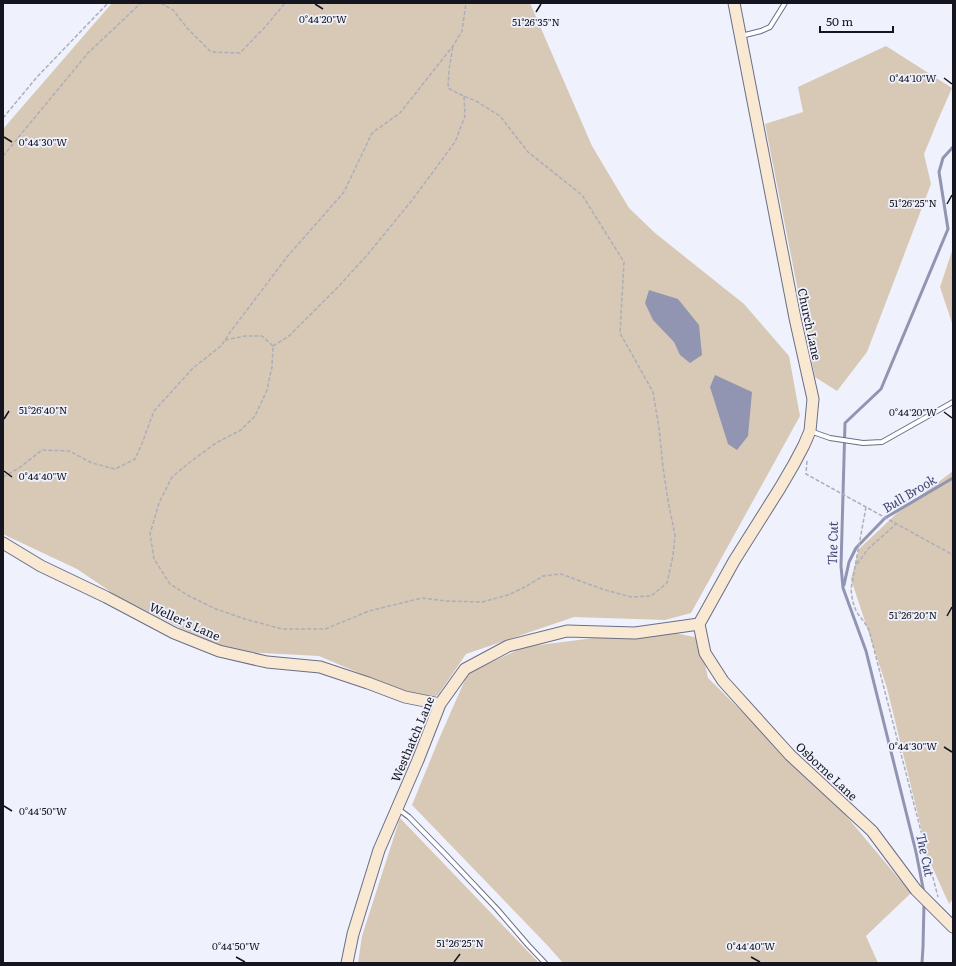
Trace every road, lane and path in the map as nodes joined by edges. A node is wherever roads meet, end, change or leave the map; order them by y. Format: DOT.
graph roads {
  1 [pos="108,3"];
  2 [pos="141,3"];
  3 [pos="161,3"];
  4 [pos="285,3"];
  5 [pos="466,3"];
  6 [pos="734,3"];
  7 [pos="786,3"];
  8 [pos="741,36"];
  9 [pos="453,46"];
  10 [pos="464,96"];
  11 [pos="3,118"];
  12 [pos="3,156"];
  13 [pos="225,340"];
  14 [pos="273,346"];
  15 [pos="953,402"];
  16 [pos="810,431"];
  17 [pos="808,460"];
  18 [pos="3,477"];
  19 [pos="866,507"];
  20 [pos="896,523"];
  21 [pos="3,543"];
  22 [pos="953,555"];
  23 [pos="856,566"];
  24 [pos="699,624"];
  25 [pos="440,704"];
  26 [pos="397,808"];
  27 [pos="943,918"];
  28 [pos="953,927"];
  29 [pos="347,963"];
  30 [pos="545,963"];
  1 -- 11 [label="path"];
  2 -- 12 [label="path"];
  3 -- 4 [label="path"];
  5 -- 9 [label="path"];
  6 -- 8 [label="street, Church Lane"];
  7 -- 8 [label="lane"];
  8 -- 16 [label="street, Church Lane"];
  9 -- 10 [label="path"];
  9 -- 13 [label="path"];
  10 -- 14 [label="path"];
  10 -- 14 [label="path"];
  13 -- 14 [label="path"];
  13 -- 18 [label="path"];
  15 -- 16 [label="lane"];
  16 -- 24 [label="street, Church Lane"];
  17 -- 19 [label="path"];
  19 -- 20 [label="path"];
  19 -- 23 [label="path"];
  20 -- 22 [label="path"];
  20 -- 23 [label="path"];
  21 -- 25 [label="street, Weller's Lane"];
  23 -- 27 [label="path"];
  24 -- 25 [label="street, Westhatch Lane"];
  24 -- 27 [label="street, Osborne Lane"];
  25 -- 26 [label="street, Westhatch Lane"];
  26 -- 29 [label="street, Westhatch Lane"];
  26 -- 30 [label="lane"];
  27 -- 28 [label="street, Osborne Lane"];
}
